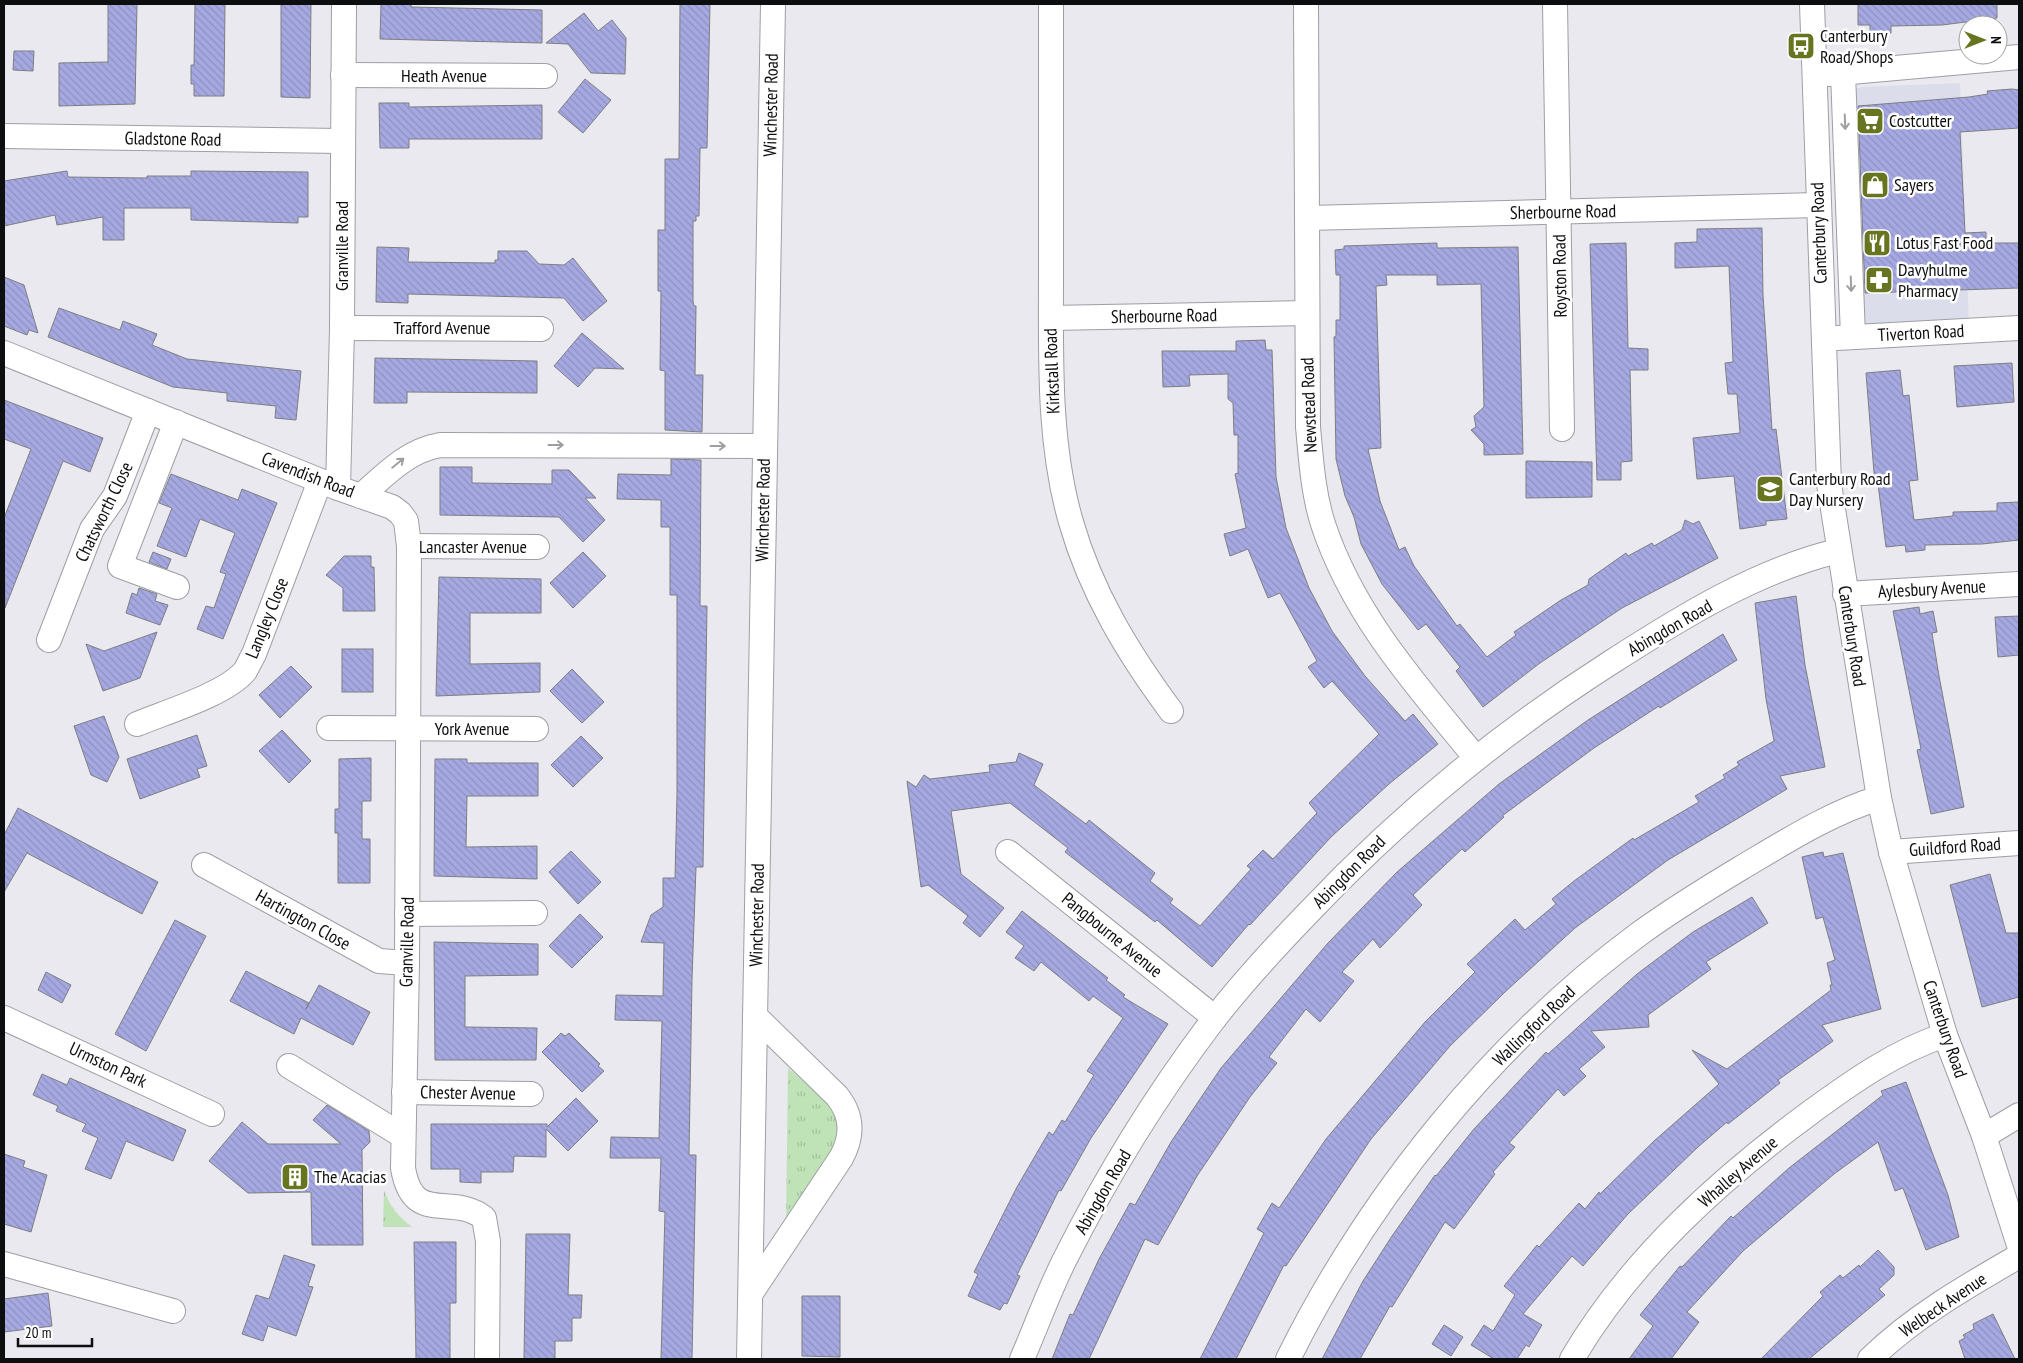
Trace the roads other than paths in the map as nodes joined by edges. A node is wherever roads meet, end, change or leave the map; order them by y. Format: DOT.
graph roads {
  1 [pos="344,4"];
  2 [pos="773,4"];
  3 [pos="1051,4"];
  4 [pos="1306,4"];
  5 [pos="1555,4"];
  6 [pos="1812,4"];
  7 [pos="2019,58"];
  8 [pos="1844,73"];
  9 [pos="343,75"];
  10 [pos="1814,75"];
  11 [pos="545,76"];
  12 [pos="4,136"];
  13 [pos="341,141"];
  14 [pos="1818,205"];
  15 [pos="1559,212"];
  16 [pos="1308,218"];
  17 [pos="1307,313"];
  18 [pos="1051,318"];
  19 [pos="342,328"];
  20 [pos="2019,328"];
  21 [pos="541,329"];
  22 [pos="1853,337"];
  23 [pos="1823,338"];
  24 [pos="4,354"];
  25 [pos="148,411"];
  26 [pos="176,422"];
  27 [pos="1562,429"];
  28 [pos="764,446"];
  29 [pos="329,484"];
  30 [pos="361,496"];
  31 [pos="409,546"];
  32 [pos="537,547"];
  33 [pos="1838,551"];
  34 [pos="2019,584"];
  35 [pos="177,587"];
  36 [pos="1845,594"];
  37 [pos="49,640"];
  38 [pos="1171,711"];
  39 [pos="137,724"];
  40 [pos="329,728"];
  41 [pos="407,729"];
  42 [pos="536,730"];
  43 [pos="1476,758"];
  44 [pos="1879,798"];
  45 [pos="2019,842"];
  46 [pos="1008,852"];
  47 [pos="1891,852"];
  48 [pos="204,865"];
  49 [pos="535,913"];
  50 [pos="407,914"];
  51 [pos="407,963"];
  52 [pos="756,1016"];
  53 [pos="4,1018"];
  54 [pos="1215,1018"];
  55 [pos="1945,1035"];
  56 [pos="289,1066"];
  57 [pos="404,1092"];
  58 [pos="531,1094"];
  59 [pos="212,1114"];
  60 [pos="2019,1115"];
  61 [pos="403,1136"];
  62 [pos="1984,1136"];
  63 [pos="2019,1245"];
  64 [pos="2019,1256"];
  65 [pos="4,1264"];
  66 [pos="751,1294"];
  67 [pos="173,1311"];
  68 [pos="487,1359"];
  69 [pos="749,1359"];
  70 [pos="1022,1359"];
  71 [pos="1288,1359"];
  72 [pos="1572,1359"];
  73 [pos="1870,1359"];
  1 -- 9 [label="street, Granville Road"];
  2 -- 28 [label="street, Winchester Road"];
  3 -- 18 [label="street, Kirkstall Road"];
  4 -- 16 [label="street, Newstead Road"];
  5 -- 15 [label="street, Royston Road"];
  6 -- 10 [label="street, Canterbury Road"];
  7 -- 8 [label="street"];
  8 -- 10 [label="street"];
  8 -- 22 [label="street, one-way"];
  9 -- 11 [label="street, Heath Avenue"];
  9 -- 13 [label="street, Granville Road"];
  10 -- 14 [label="street, Canterbury Road"];
  12 -- 13 [label="street, Gladstone Road"];
  13 -- 19 [label="street, Granville Road"];
  14 -- 15 [label="street, Sherbourne Road"];
  14 -- 23 [label="street, Canterbury Road"];
  15 -- 16 [label="street, Sherbourne Road"];
  15 -- 27 [label="street, Royston Road"];
  16 -- 17 [label="street, Newstead Road"];
  17 -- 18 [label="street, Sherbourne Road"];
  17 -- 43 [label="street, Newstead Road"];
  18 -- 38 [label="street, Kirkstall Road"];
  19 -- 21 [label="street, Trafford Avenue"];
  19 -- 29 [label="street, Granville Road"];
  20 -- 22 [label="street, Tiverton Road"];
  22 -- 23 [label="street, Tiverton Road"];
  23 -- 33 [label="street, Canterbury Road"];
  24 -- 25 [label="street, Cavendish Road"];
  25 -- 26 [label="street, Cavendish Road"];
  25 -- 37 [label="street, Chatsworth Close"];
  26 -- 29 [label="street, Cavendish Road"];
  26 -- 35 [label="street"];
  30 -- 28 [label="street, Cavendish Road, one-way"];
  28 -- 52 [label="street, Winchester Road"];
  29 -- 30 [label="street, Cavendish Road"];
  29 -- 39 [label="street, Langley Close"];
  30 -- 31 [label="street, Granville Road"];
  31 -- 32 [label="street, Lancaster Avenue"];
  31 -- 41 [label="street, Granville Road"];
  33 -- 36 [label="street, Canterbury Road"];
  33 -- 43 [label="street, Abingdon Road"];
  34 -- 36 [label="street, Aylesbury Avenue"];
  36 -- 44 [label="street, Canterbury Road"];
  40 -- 41 [label="street, York Avenue"];
  41 -- 42 [label="street, York Avenue"];
  41 -- 50 [label="street, Granville Road"];
  43 -- 54 [label="street, Abingdon Road"];
  44 -- 47 [label="street, Canterbury Road"];
  44 -- 71 [label="street, Wallingford Road"];
  45 -- 47 [label="street, Guildford Road"];
  46 -- 54 [label="street, Pangbourne Avenue"];
  47 -- 55 [label="street, Canterbury Road"];
  48 -- 51 [label="street, Hartington Close"];
  49 -- 50 [label="street"];
  50 -- 51 [label="street, Granville Road"];
  51 -- 57 [label="street, Granville Road"];
  52 -- 66 [label="street, Winchester Road"];
  52 -- 66 [label="street"];
  53 -- 59 [label="street, Urmston Park"];
  54 -- 70 [label="street, Abingdon Road"];
  55 -- 62 [label="street, Canterbury Road"];
  55 -- 72 [label="street, Whalley Avenue"];
  56 -- 61 [label="street"];
  57 -- 58 [label="street, Chester Avenue"];
  57 -- 61 [label="street, Granville Road"];
  60 -- 62 [label="street"];
  61 -- 68 [label="street, Granville Road"];
  62 -- 63 [label="street, Canterbury Road"];
  64 -- 73 [label="street, Welbeck Avenue"];
  65 -- 67 [label="street"];
  66 -- 69 [label="street, Winchester Road"];
}
